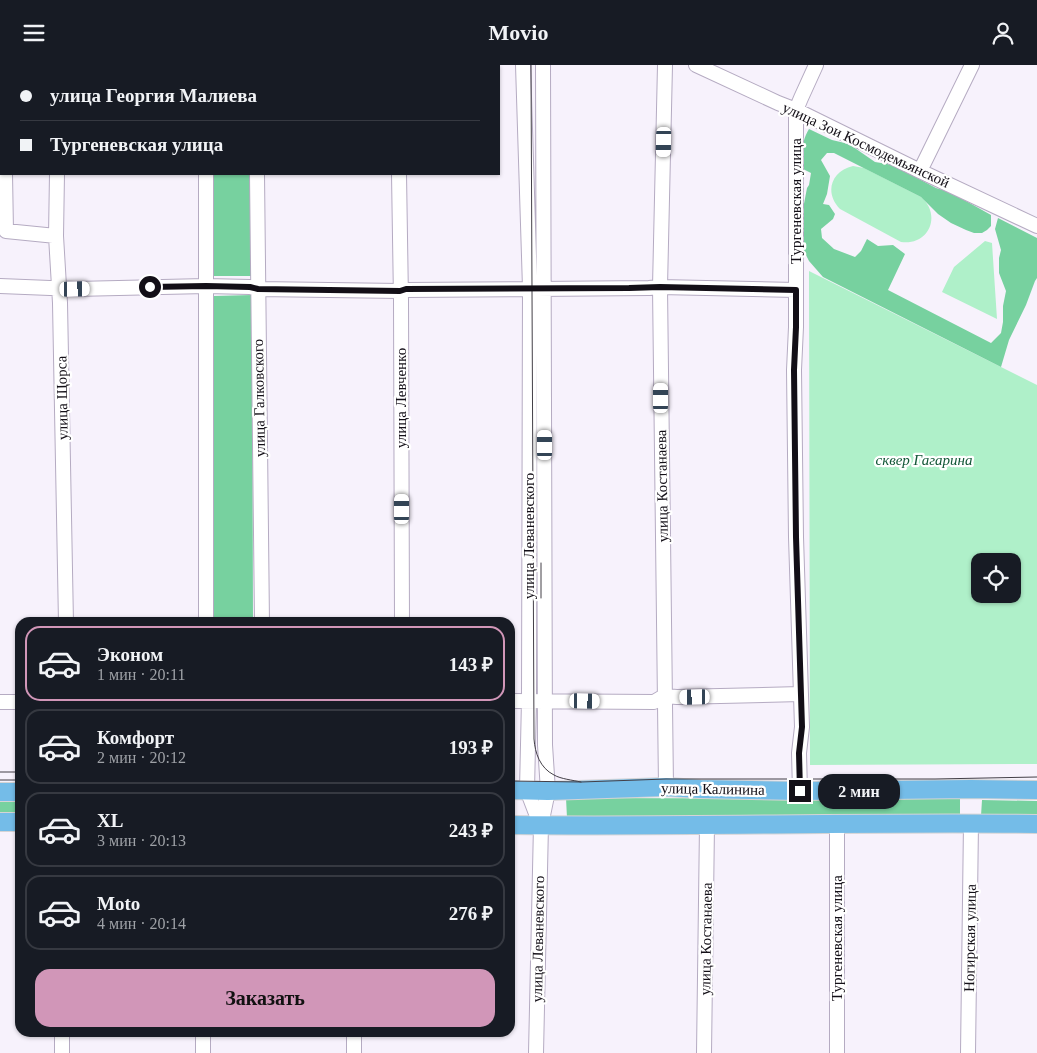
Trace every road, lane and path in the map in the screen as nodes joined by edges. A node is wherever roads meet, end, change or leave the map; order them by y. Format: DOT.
graph roads {
  1 [pos="523,65"];
  2 [pos="543,65"];
  3 [pos="665,65"];
  4 [pos="696,65"];
  5 [pos="816,65"];
  6 [pos="972,65"];
  7 [pos="796,110"];
  8 [pos="920,171"];
  9 [pos="5,175"];
  10 [pos="57,175"];
  11 [pos="206,175"];
  12 [pos="257,175"];
  13 [pos="399,175"];
  14 [pos="1037,226"];
  15 [pos="56,235"];
  16 [pos="0,286"];
  17 [pos="206,286"];
  18 [pos="660,287"];
  19 [pos="59,288"];
  20 [pos="530,288"];
  21 [pos="258,289"];
  22 [pos="545,289"];
  23 [pos="796,290"];
  24 [pos="400,291"];
  25 [pos="66,617"];
  26 [pos="206,617"];
  27 [pos="262,617"];
  28 [pos="402,617"];
  29 [pos="801,694"];
  30 [pos="664,696"];
  31 [pos="529,700"];
  32 [pos="0,701"];
  33 [pos="515,701"];
  34 [pos="545,701"];
  35 [pos="15,702"];
  36 [pos="666,787"];
  37 [pos="519,790"];
  38 [pos="1037,790"];
  39 [pos="548,791"];
  40 [pos="800,791"];
  41 [pos="0,792"];
  42 [pos="15,792"];
  43 [pos="0,822"];
  44 [pos="15,822"];
  45 [pos="971,823"];
  46 [pos="837,824"];
  47 [pos="1037,824"];
  48 [pos="515,825"];
  49 [pos="540,825"];
  50 [pos="707,825"];
  51 [pos="62,1037"];
  52 [pos="203,1037"];
  53 [pos="354,1037"];
  54 [pos="62,1053"];
  55 [pos="203,1053"];
  56 [pos="354,1053"];
  57 [pos="536,1053"];
  58 [pos="704,1053"];
  59 [pos="837,1053"];
  60 [pos="968,1053"];
  1 -- 20 [label="street, улица Леваневского"];
  2 -- 22 [label="street, улица Леваневского"];
  3 -- 18 [label="street, улица Костанаева"];
  4 -- 7 [label="street, улица Зои Космодемьянской"];
  5 -- 7 [label="street, Тургеневская улица"];
  6 -- 8 [label="street"];
  7 -- 8 [label="street, улица Зои Космодемьянской"];
  7 -- 23 [label="street, Тургеневская улица"];
  8 -- 14 [label="street, улица Зои Космодемьянской"];
  9 -- 15 [label="street"];
  10 -- 15 [label="street, улица Щорса"];
  11 -- 17 [label="street"];
  12 -- 21 [label="street, улица Галковского"];
  13 -- 24 [label="street, улица Левченко"];
  15 -- 19 [label="street, улица Щорса"];
  16 -- 19 [label="street"];
  17 -- 19 [label="street"];
  17 -- 21 [label="street"];
  17 -- 26 [label="street"];
  18 -- 22 [label="street"];
  18 -- 23 [label="street"];
  18 -- 30 [label="street, улица Костанаева"];
  19 -- 25 [label="street, улица Щорса"];
  20 -- 22 [label="street"];
  20 -- 24 [label="street"];
  20 -- 31 [label="street, улица Леваневского"];
  21 -- 24 [label="street"];
  21 -- 27 [label="street, улица Галковского"];
  22 -- 34 [label="street, улица Леваневского"];
  23 -- 29 [label="street, Тургеневская улица"];
  24 -- 28 [label="street, улица Левченко"];
  29 -- 30 [label="street"];
  29 -- 40 [label="street, Тургеневская улица"];
  30 -- 34 [label="street"];
  30 -- 36 [label="street, улица Костанаева"];
  31 -- 33 [label="street"];
  31 -- 34 [label="street"];
  31 -- 37 [label="street, улица Леваневского"];
  32 -- 35 [label="street"];
  34 -- 39 [label="street, улица Леваневского"];
  36 -- 39 [label="main road, улица Калинина"];
  36 -- 40 [label="main road, улица Калинина"];
  37 -- 39 [label="main road, улица Калинина"];
  37 -- 49 [label="street, улица Леваневского"];
  38 -- 40 [label="main road, улица Калинина"];
  39 -- 49 [label="street, улица Леваневского"];
  41 -- 42 [label="main road"];
  43 -- 44 [label="main road"];
  45 -- 46 [label="main road"];
  45 -- 47 [label="main road"];
  45 -- 60 [label="street, Ногирская улица"];
  46 -- 50 [label="main road"];
  46 -- 59 [label="street, Тургеневская улица"];
  48 -- 49 [label="main road"];
  49 -- 50 [label="main road"];
  49 -- 57 [label="street, улица Леваневского"];
  50 -- 58 [label="street, улица Костанаева"];
  51 -- 54 [label="street"];
  52 -- 55 [label="street"];
  53 -- 56 [label="street"];
}
